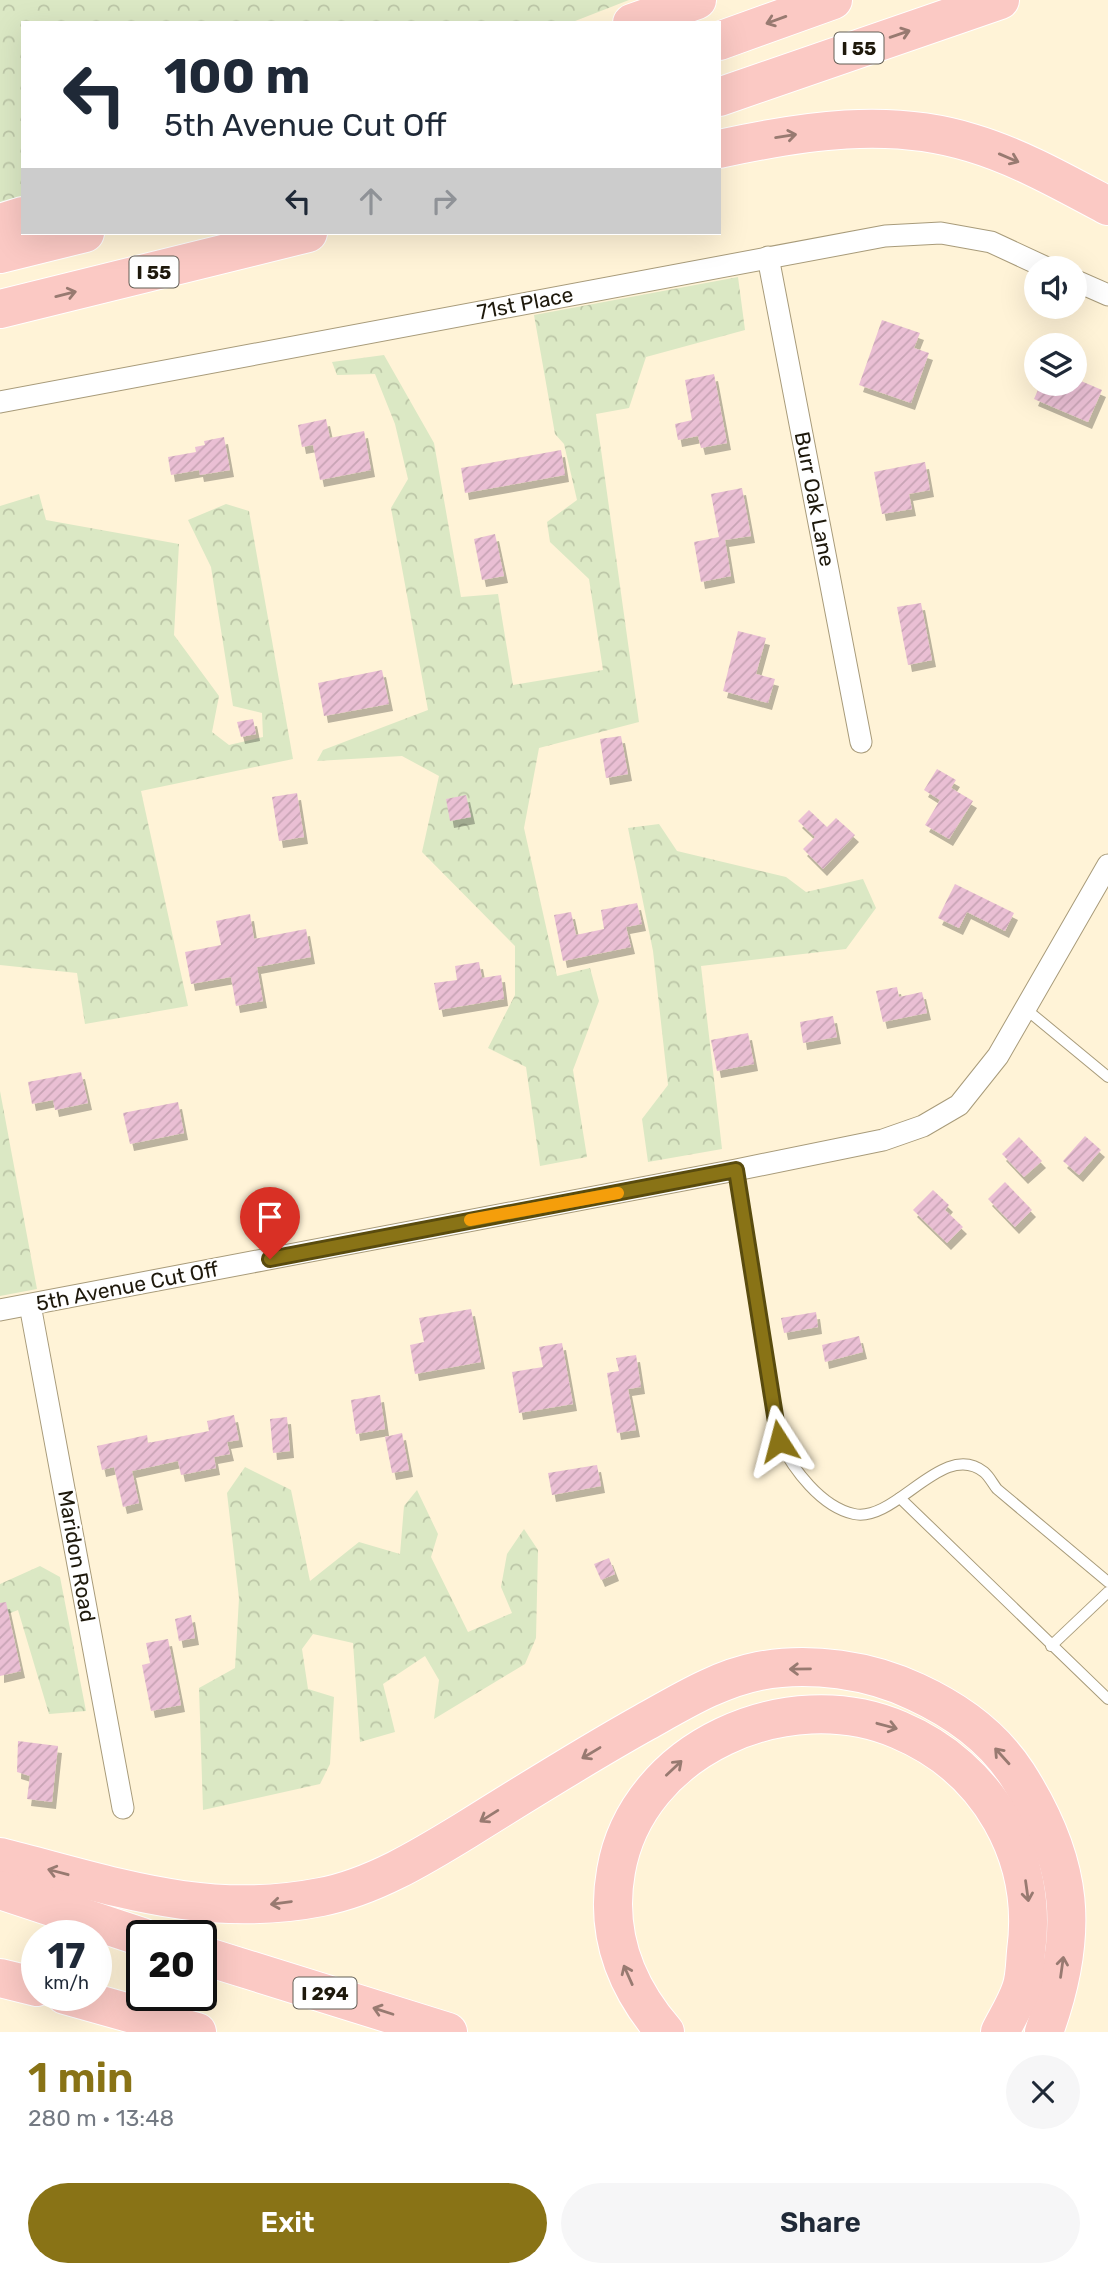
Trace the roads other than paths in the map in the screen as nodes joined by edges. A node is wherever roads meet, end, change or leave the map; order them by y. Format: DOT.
graph roads {
  1 [pos="682,0"];
  2 [pos="697,0"];
  3 [pos="833,0"];
  4 [pos="999,0"];
  5 [pos="635,21"];
  6 [pos="636,21"];
  7 [pos="721,40"];
  8 [pos="721,96"];
  9 [pos="721,149"];
  10 [pos="1108,206"];
  11 [pos="21,217"];
  12 [pos="0,223"];
  13 [pos="77,235"];
  14 [pos="300,235"];
  15 [pos="0,254"];
  16 [pos="768,257"];
  17 [pos="1024,257"];
  18 [pos="1087,286"];
  19 [pos="1108,295"];
  20 [pos="0,309"];
  21 [pos="0,402"];
  22 [pos="861,741"];
  23 [pos="1108,865"];
  24 [pos="1027,1010"];
  25 [pos="1108,1077"];
  26 [pos="736,1170"];
  27 [pos="30,1305"];
  28 [pos="0,1310"];
  29 [pos="900,1498"];
  30 [pos="1108,1582"];
  31 [pos="1108,1592"];
  32 [pos="1051,1646"];
  33 [pos="1108,1699"];
  34 [pos="123,1808"];
  35 [pos="0,1857"];
  36 [pos="0,1891"];
  37 [pos="126,1932"];
  38 [pos="217,1960"];
  39 [pos="0,1978"];
  40 [pos="21,1983"];
  41 [pos="112,2008"];
  42 [pos="197,2032"];
  43 [pos="448,2032"];
  44 [pos="665,2032"];
  45 [pos="1000,2032"];
  46 [pos="1044,2032"];
  1 -- 5 [label="highway"];
  2 -- 6 [label="highway"];
  3 -- 7 [label="highway, I 55, one-way"];
  8 -- 4 [label="highway, I 55, one-way"];
  9 -- 10 [label="highway, one-way"];
  11 -- 12 [label="highway"];
  13 -- 15 [label="highway"];
  20 -- 14 [label="highway, I 55, one-way"];
  16 -- 17 [label="street, 71st Place"];
  16 -- 21 [label="street, 71st Place"];
  16 -- 22 [label="street, Burr Oak Lane"];
  18 -- 19 [label="street"];
  23 -- 24 [label="street, 5th Avenue Cut Off"];
  24 -- 25 [label="lane"];
  24 -- 26 [label="street, 5th Avenue Cut Off"];
  26 -- 27 [label="street, 5th Avenue Cut Off"];
  26 -- 29 [label="lane"];
  27 -- 28 [label="street, 5th Avenue Cut Off"];
  27 -- 34 [label="street, Maridon Road"];
  29 -- 30 [label="lane"];
  29 -- 32 [label="lane"];
  31 -- 32 [label="lane"];
  32 -- 33 [label="lane"];
  46 -- 35 [label="highway, one-way"];
  36 -- 37 [label="highway"];
  43 -- 38 [label="highway, I 294, one-way"];
  39 -- 40 [label="highway"];
  41 -- 42 [label="highway"];
  44 -- 45 [label="highway, one-way"];
}
